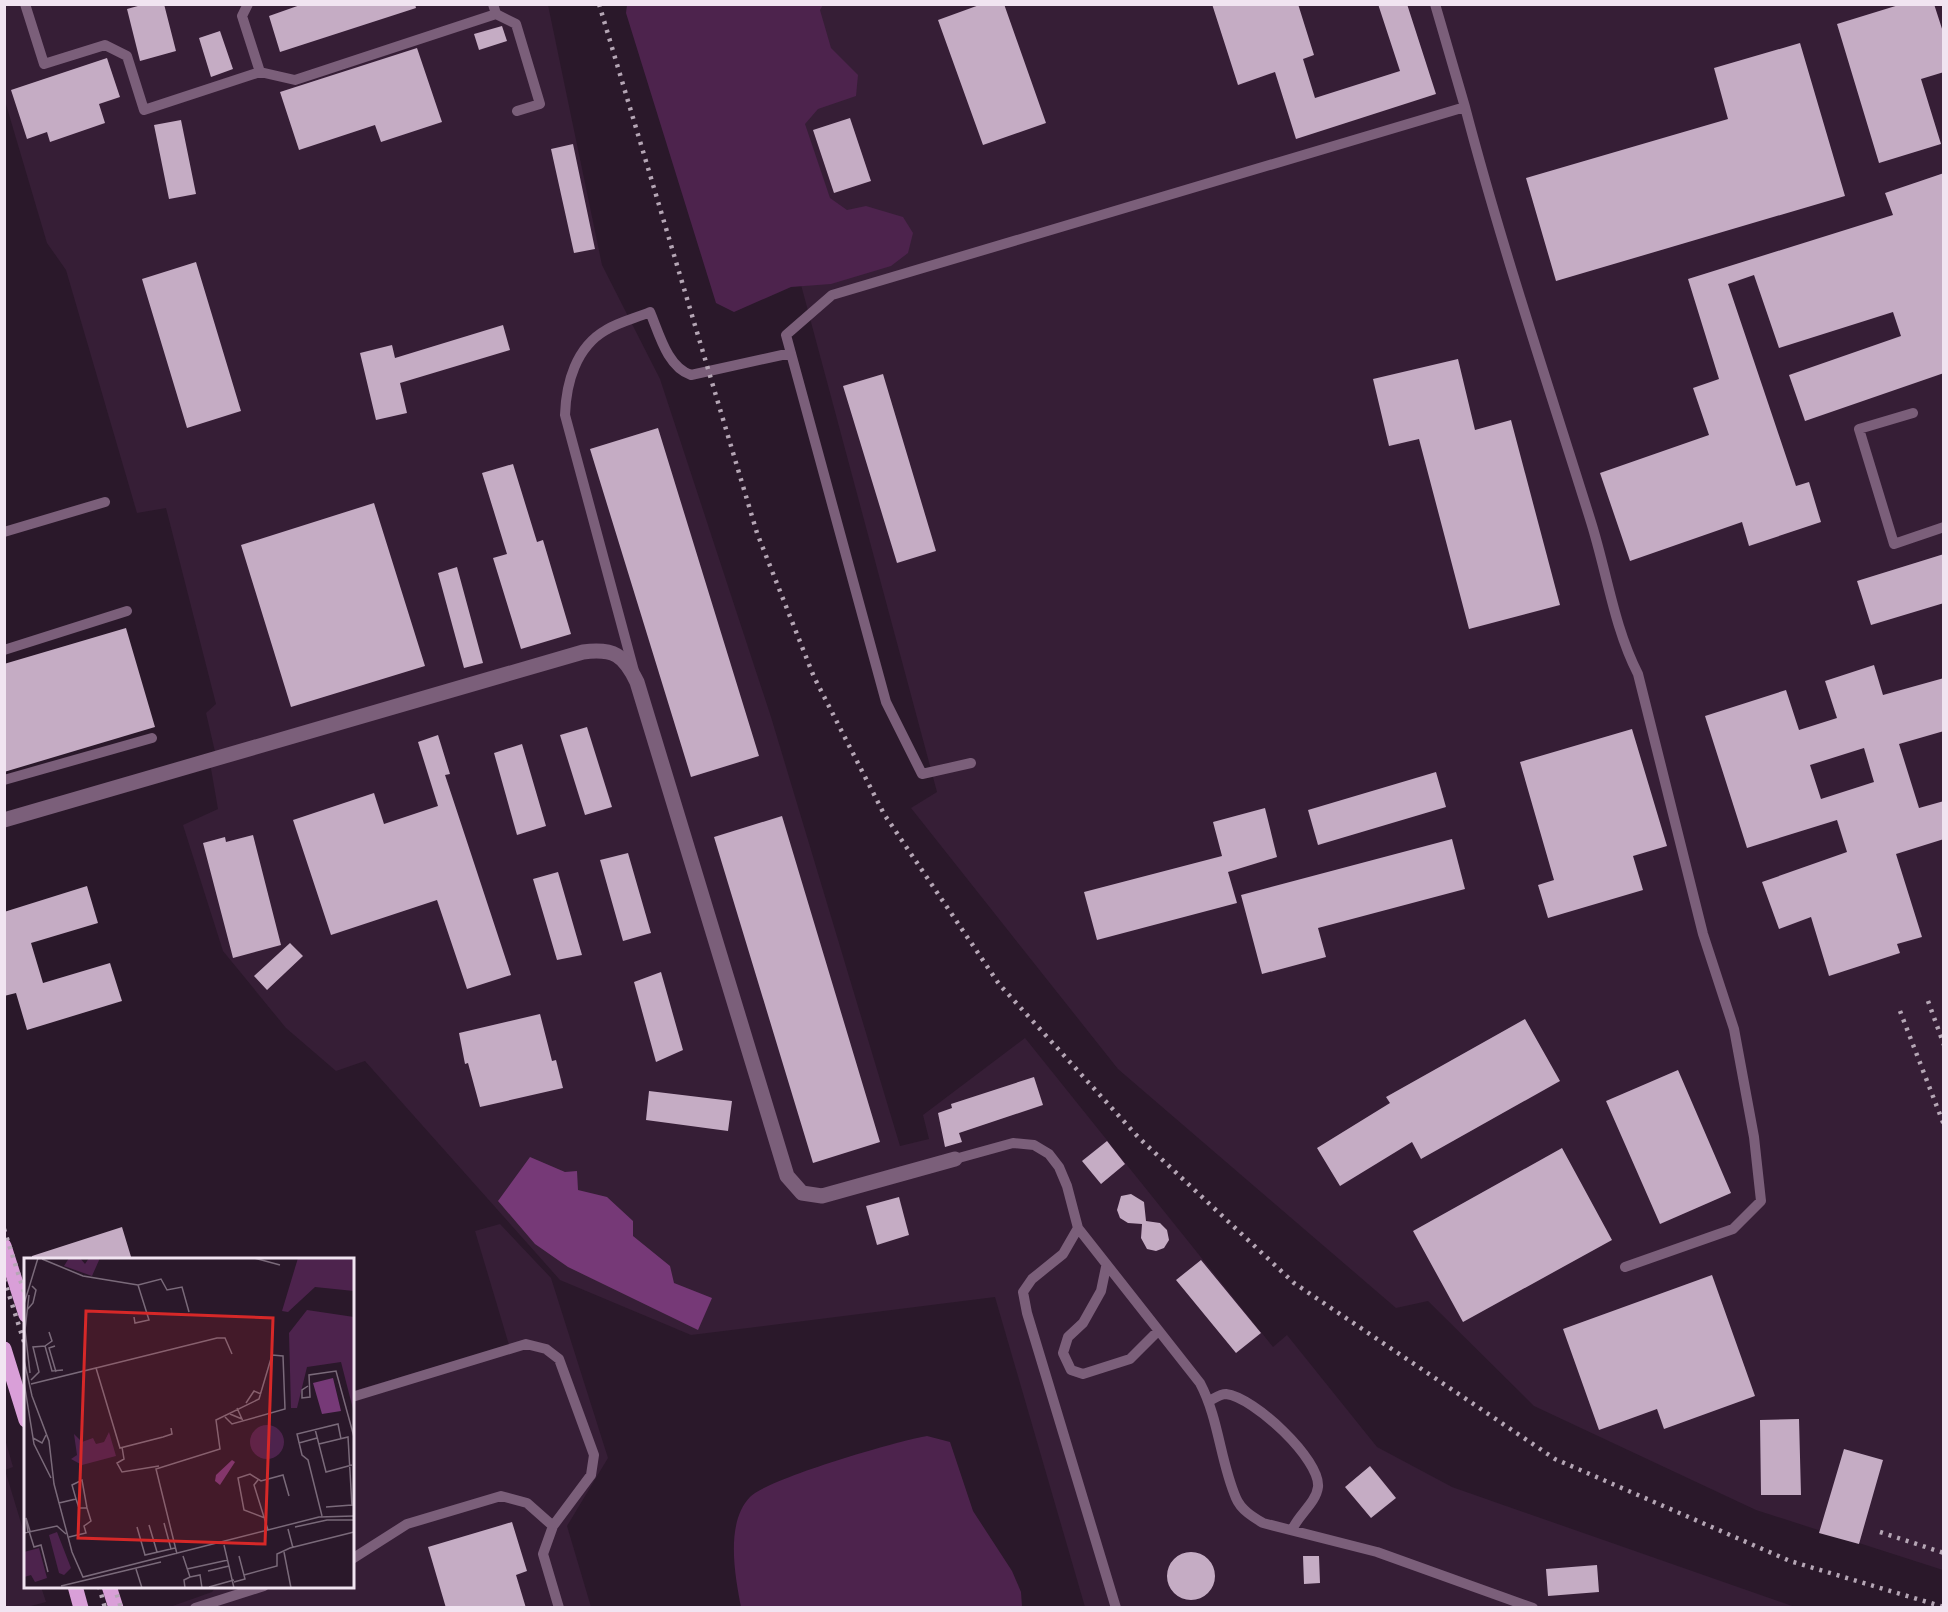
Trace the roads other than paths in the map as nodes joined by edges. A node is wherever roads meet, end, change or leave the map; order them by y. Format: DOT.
graph roads {
  1 [pos="25,4"];
  2 [pos="248,4"];
  3 [pos="1435,4"];
  4 [pos="494,9"];
  5 [pos="260,72"];
  6 [pos="1465,107"];
  7 [pos="517,111"];
  8 [pos="791,353"];
  9 [pos="1913,413"];
  10 [pos="105,502"];
  11 [pos="1944,527"];
  12 [pos="4,532"];
  13 [pos="127,611"];
  14 [pos="4,650"];
  15 [pos="637,682"];
  16 [pos="152,738"];
  17 [pos="971,763"];
  18 [pos="4,780"];
  19 [pos="4,820"];
  20 [pos="955,1159"];
  21 [pos="1078,1228"];
  22 [pos="4,1246"];
  23 [pos="1106,1267"];
  24 [pos="1625,1267"];
  25 [pos="24,1309"];
  26 [pos="1158,1331"];
  27 [pos="4,1349"];
  28 [pos="354,1396"];
  29 [pos="1209,1401"];
  30 [pos="24,1414"];
  31 [pos="553,1527"];
  32 [pos="1292,1530"];
  33 [pos="354,1557"];
  34 [pos="75,1588"];
  35 [pos="110,1588"];
  36 [pos="229,1588"];
  37 [pos="261,1588"];
  38 [pos="226,1598"];
  39 [pos="81,1608"];
  40 [pos="116,1608"];
  41 [pos="195,1608"];
  42 [pos="559,1608"];
  43 [pos="1116,1608"];
  44 [pos="1533,1608"];
  1 -- 5 [label="lane"];
  2 -- 5 [label="lane"];
  3 -- 6 [label="lane"];
  4 -- 5 [label="lane"];
  4 -- 7 [label="lane"];
  6 -- 8 [label="lane"];
  6 -- 24 [label="lane"];
  8 -- 15 [label="lane"];
  8 -- 17 [label="lane"];
  9 -- 11 [label="lane"];
  10 -- 12 [label="lane"];
  13 -- 14 [label="lane"];
  15 -- 19 [label="street"];
  15 -- 20 [label="street"];
  16 -- 18 [label="lane"];
  20 -- 21 [label="lane"];
  21 -- 23 [label="lane"];
  21 -- 43 [label="lane"];
  22 -- 25 [label="main road"];
  23 -- 26 [label="lane"];
  23 -- 26 [label="lane"];
  26 -- 29 [label="lane"];
  27 -- 30 [label="main road"];
  28 -- 31 [label="lane"];
  29 -- 32 [label="lane"];
  29 -- 32 [label="lane"];
  31 -- 33 [label="lane"];
  31 -- 42 [label="lane"];
  32 -- 44 [label="lane"];
  34 -- 39 [label="main road"];
  35 -- 40 [label="main road"];
  36 -- 38 [label="lane"];
  37 -- 38 [label="lane"];
  38 -- 41 [label="lane"];
}
